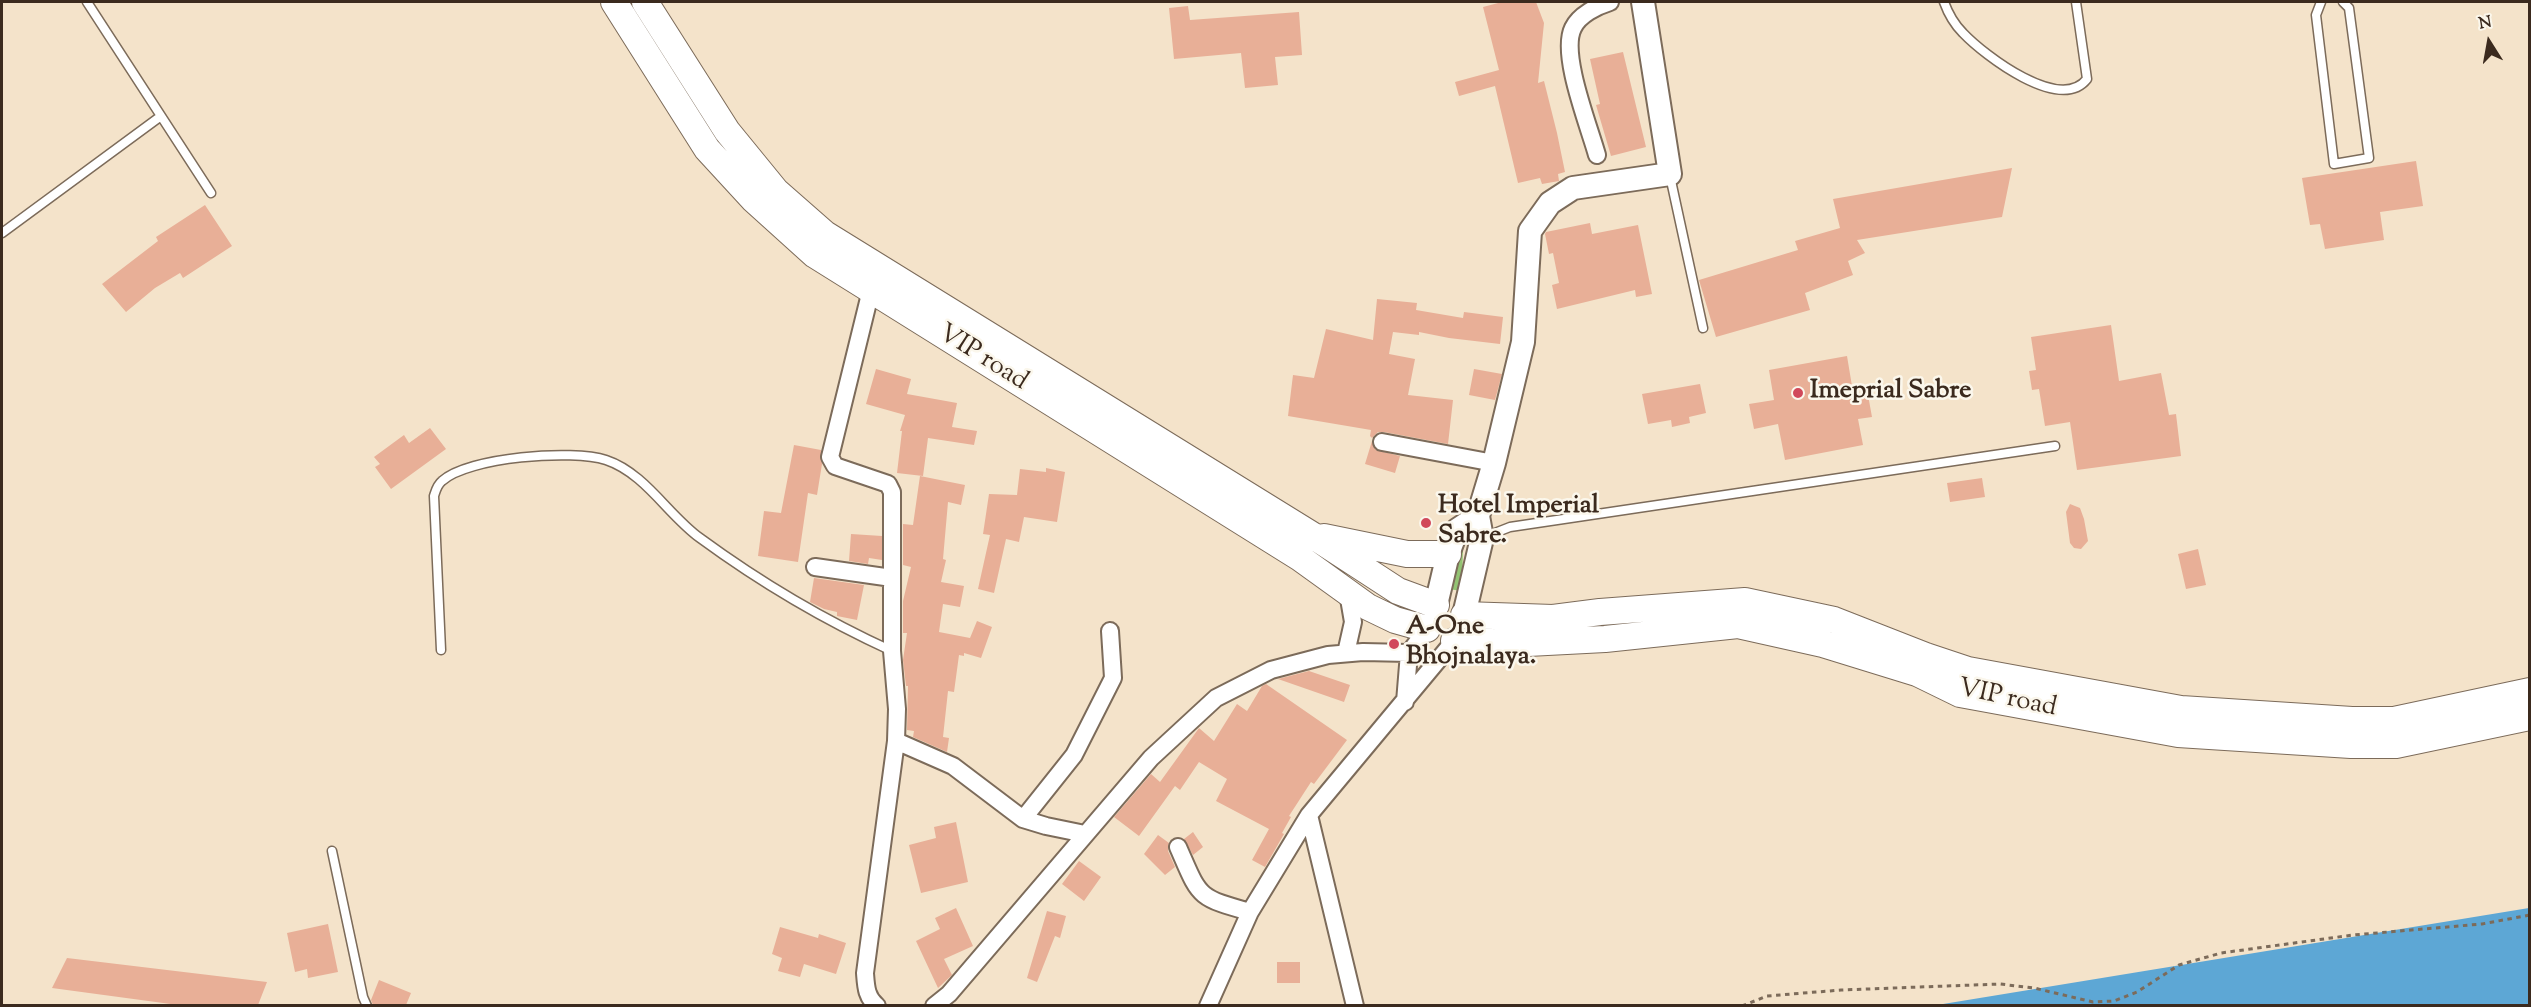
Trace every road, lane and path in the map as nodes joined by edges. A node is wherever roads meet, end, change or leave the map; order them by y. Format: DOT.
graph roads {
  1 [pos="87,2"];
  2 [pos="614,2"];
  3 [pos="645,2"];
  4 [pos="1610,2"];
  5 [pos="1643,2"];
  6 [pos="1944,2"];
  7 [pos="2076,2"];
  8 [pos="2321,2"];
  9 [pos="2343,2"];
  10 [pos="161,116"];
  11 [pos="1597,155"];
  12 [pos="1670,174"];
  13 [pos="211,193"];
  14 [pos="2,233"];
  15 [pos="871,290"];
  16 [pos="1703,328"];
  17 [pos="1382,442"];
  18 [pos="2055,446"];
  19 [pos="1494,463"];
  20 [pos="1480,527"];
  21 [pos="1312,535"];
  22 [pos="1448,554"];
  23 [pos="815,567"];
  24 [pos="892,578"];
  25 [pos="1348,593"];
  26 [pos="1464,615"];
  27 [pos="1432,617"];
  28 [pos="1110,631"];
  29 [pos="1454,641"];
  30 [pos="441,650"];
  31 [pos="892,651"];
  32 [pos="1346,653"];
  33 [pos="1409,653"];
  34 [pos="2529,692"];
  35 [pos="1405,702"];
  36 [pos="2529,717"];
  37 [pos="896,741"];
  38 [pos="1309,815"];
  39 [pos="1023,819"];
  40 [pos="1085,834"];
  41 [pos="1178,847"];
  42 [pos="332,850"];
  43 [pos="1250,912"];
  44 [pos="2529,915"];
  45 [pos="367,1005"];
  46 [pos="877,1005"];
  47 [pos="934,1005"];
  48 [pos="1208,1005"];
  49 [pos="1355,1005"];
  50 [pos="1742,1005"];
  1 -- 10 [label="lane"];
  2 -- 15 [label="main road, VIP road"];
  3 -- 21 [label="main road, VIP road"];
  4 -- 11 [label="street"];
  5 -- 12 [label="street"];
  6 -- 7 [label="lane"];
  8 -- 9 [label="lane"];
  10 -- 13 [label="lane"];
  10 -- 14 [label="lane"];
  12 -- 16 [label="lane"];
  12 -- 19 [label="street"];
  15 -- 24 [label="street"];
  15 -- 25 [label="main road, VIP road"];
  17 -- 19 [label="street"];
  18 -- 20 [label="lane"];
  19 -- 20 [label="street"];
  20 -- 22 [label="street"];
  20 -- 26 [label="street"];
  21 -- 22 [label="main road"];
  21 -- 27 [label="main road, VIP road"];
  22 -- 27 [label="street"];
  23 -- 24 [label="street"];
  24 -- 31 [label="street"];
  25 -- 27 [label="main road, VIP road"];
  25 -- 32 [label="street"];
  26 -- 27 [label="main road"];
  26 -- 29 [label="main road"];
  26 -- 34 [label="main road, VIP road"];
  27 -- 29 [label="main road"];
  27 -- 33 [label="street"];
  28 -- 39 [label="street"];
  29 -- 35 [label="street"];
  29 -- 36 [label="main road, VIP road"];
  30 -- 31 [label="lane"];
  31 -- 37 [label="street"];
  32 -- 33 [label="street"];
  32 -- 40 [label="street"];
  33 -- 35 [label="street"];
  35 -- 38 [label="street"];
  37 -- 39 [label="street"];
  37 -- 46 [label="street"];
  38 -- 43 [label="street"];
  38 -- 49 [label="street"];
  39 -- 40 [label="street"];
  40 -- 47 [label="street"];
  41 -- 43 [label="street"];
  42 -- 45 [label="lane"];
  43 -- 48 [label="street"];
  44 -- 50 [label="path"];
}
